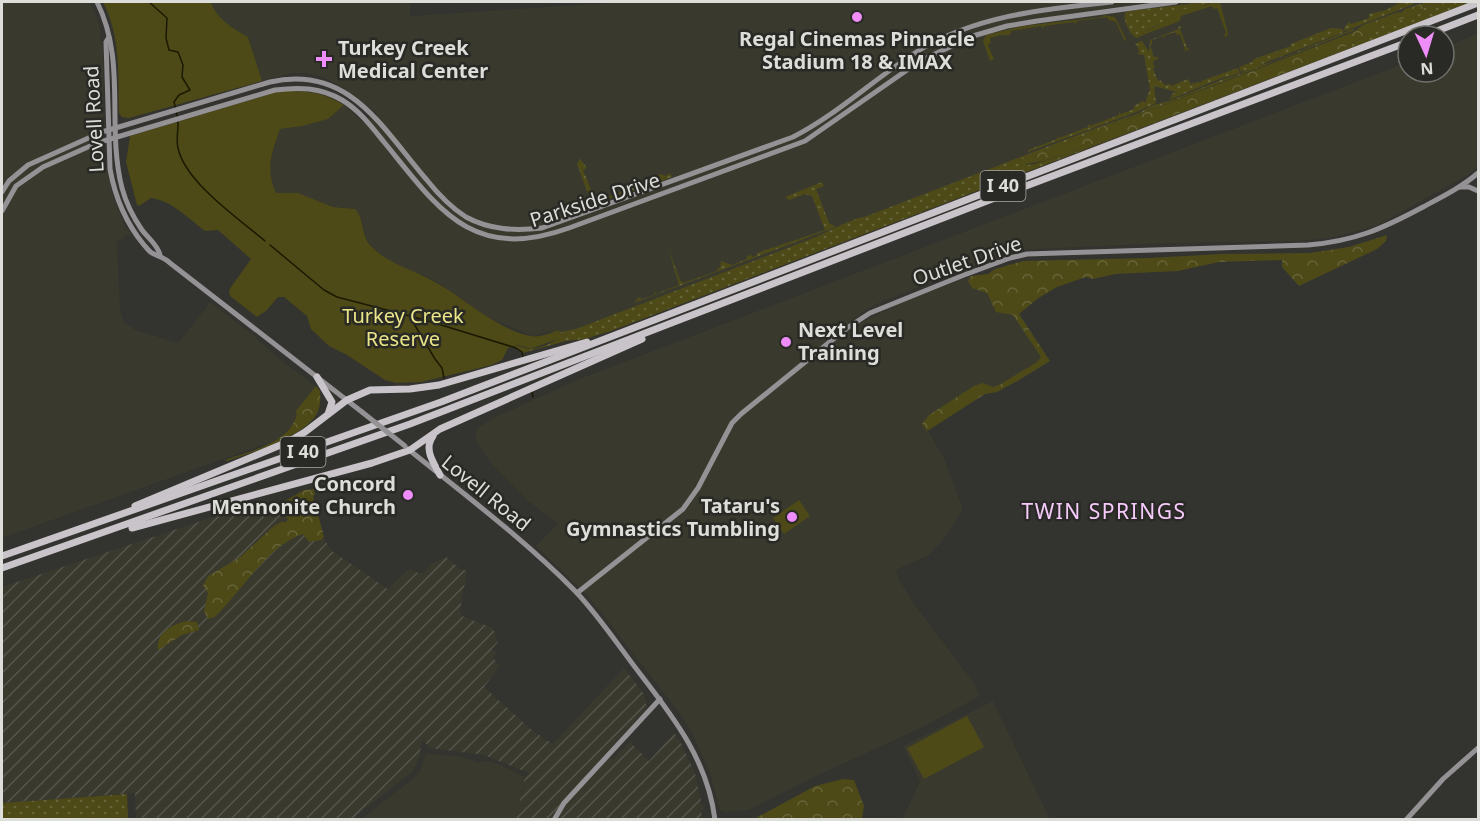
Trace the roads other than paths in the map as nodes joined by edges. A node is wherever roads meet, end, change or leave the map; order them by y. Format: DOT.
graph roads {
  1 [pos="97,2"];
  2 [pos="1112,2"];
  3 [pos="1116,2"];
  4 [pos="1176,2"];
  5 [pos="1479,3"];
  6 [pos="1118,9"];
  7 [pos="1479,15"];
  8 [pos="1455,24"];
  9 [pos="109,37"];
  10 [pos="1396,47"];
  11 [pos="116,128"];
  12 [pos="108,130"];
  13 [pos="116,137"];
  14 [pos="109,140"];
  15 [pos="41,158"];
  16 [pos="47,165"];
  17 [pos="1479,173"];
  18 [pos="1472,178"];
  19 [pos="1458,187"];
  20 [pos="1479,190"];
  21 [pos="2,192"];
  22 [pos="2,211"];
  23 [pos="134,216"];
  24 [pos="126,219"];
  25 [pos="160,255"];
  26 [pos="664,327"];
  27 [pos="624,332"];
  28 [pos="317,377"];
  29 [pos="347,400"];
  30 [pos="327,416"];
  31 [pos="440,429"];
  32 [pos="407,448"];
  33 [pos="440,475"];
  34 [pos="80,529"];
  35 [pos="94,537"];
  36 [pos="2,556"];
  37 [pos="2,568"];
  38 [pos="577,593"];
  39 [pos="660,699"];
  40 [pos="1479,748"];
  41 [pos="554,819"];
  42 [pos="715,819"];
  43 [pos="1406,819"];
  1 -- 9 [label="street, Lovell Road"];
  2 -- 11 [label="street, Parkside Drive"];
  3 -- 6 [label="street"];
  4 -- 6 [label="street, Parkside Drive"];
  5 -- 27 [label="highway, I 40"];
  6 -- 13 [label="street, Parkside Drive"];
  7 -- 8 [label="highway"];
  9 -- 11 [label="street, Lovell Road"];
  9 -- 12 [label="street, Lovell Road"];
  10 -- 26 [label="highway, I 40"];
  11 -- 12 [label="street, Parkside Drive"];
  11 -- 13 [label="street, Lovell Road"];
  12 -- 14 [label="street, Lovell Road"];
  12 -- 15 [label="street, Parkside Drive"];
  13 -- 14 [label="street, Parkside Drive"];
  13 -- 23 [label="street, Lovell Road"];
  14 -- 16 [label="street, Parkside Drive"];
  14 -- 24 [label="street, Lovell Road"];
  15 -- 16 [label="street"];
  15 -- 21 [label="street, Parkside Drive"];
  16 -- 22 [label="street, Parkside Drive"];
  17 -- 18 [label="street, Outlet Drive"];
  18 -- 19 [label="street, Outlet Drive"];
  18 -- 20 [label="street"];
  19 -- 20 [label="street"];
  19 -- 38 [label="street, Outlet Drive"];
  23 -- 24 [label="street"];
  23 -- 25 [label="street, Lovell Road"];
  24 -- 25 [label="street, Lovell Road"];
  25 -- 28 [label="street, Lovell Road"];
  26 -- 31 [label="highway"];
  26 -- 35 [label="highway, I 40"];
  27 -- 29 [label="highway"];
  27 -- 34 [label="highway, I 40"];
  28 -- 29 [label="street, Lovell Road"];
  28 -- 30 [label="highway"];
  29 -- 30 [label="highway"];
  29 -- 32 [label="street, Lovell Road, bridge"];
  30 -- 34 [label="highway"];
  31 -- 32 [label="highway"];
  31 -- 33 [label="highway"];
  32 -- 33 [label="street, Lovell Road"];
  32 -- 35 [label="highway"];
  33 -- 38 [label="street, Lovell Road"];
  34 -- 36 [label="highway, I 40"];
  35 -- 37 [label="highway, I 40"];
  38 -- 39 [label="street, Lovell Road"];
  39 -- 41 [label="street"];
  39 -- 42 [label="street, Lovell Road"];
  40 -- 43 [label="street"];
}
